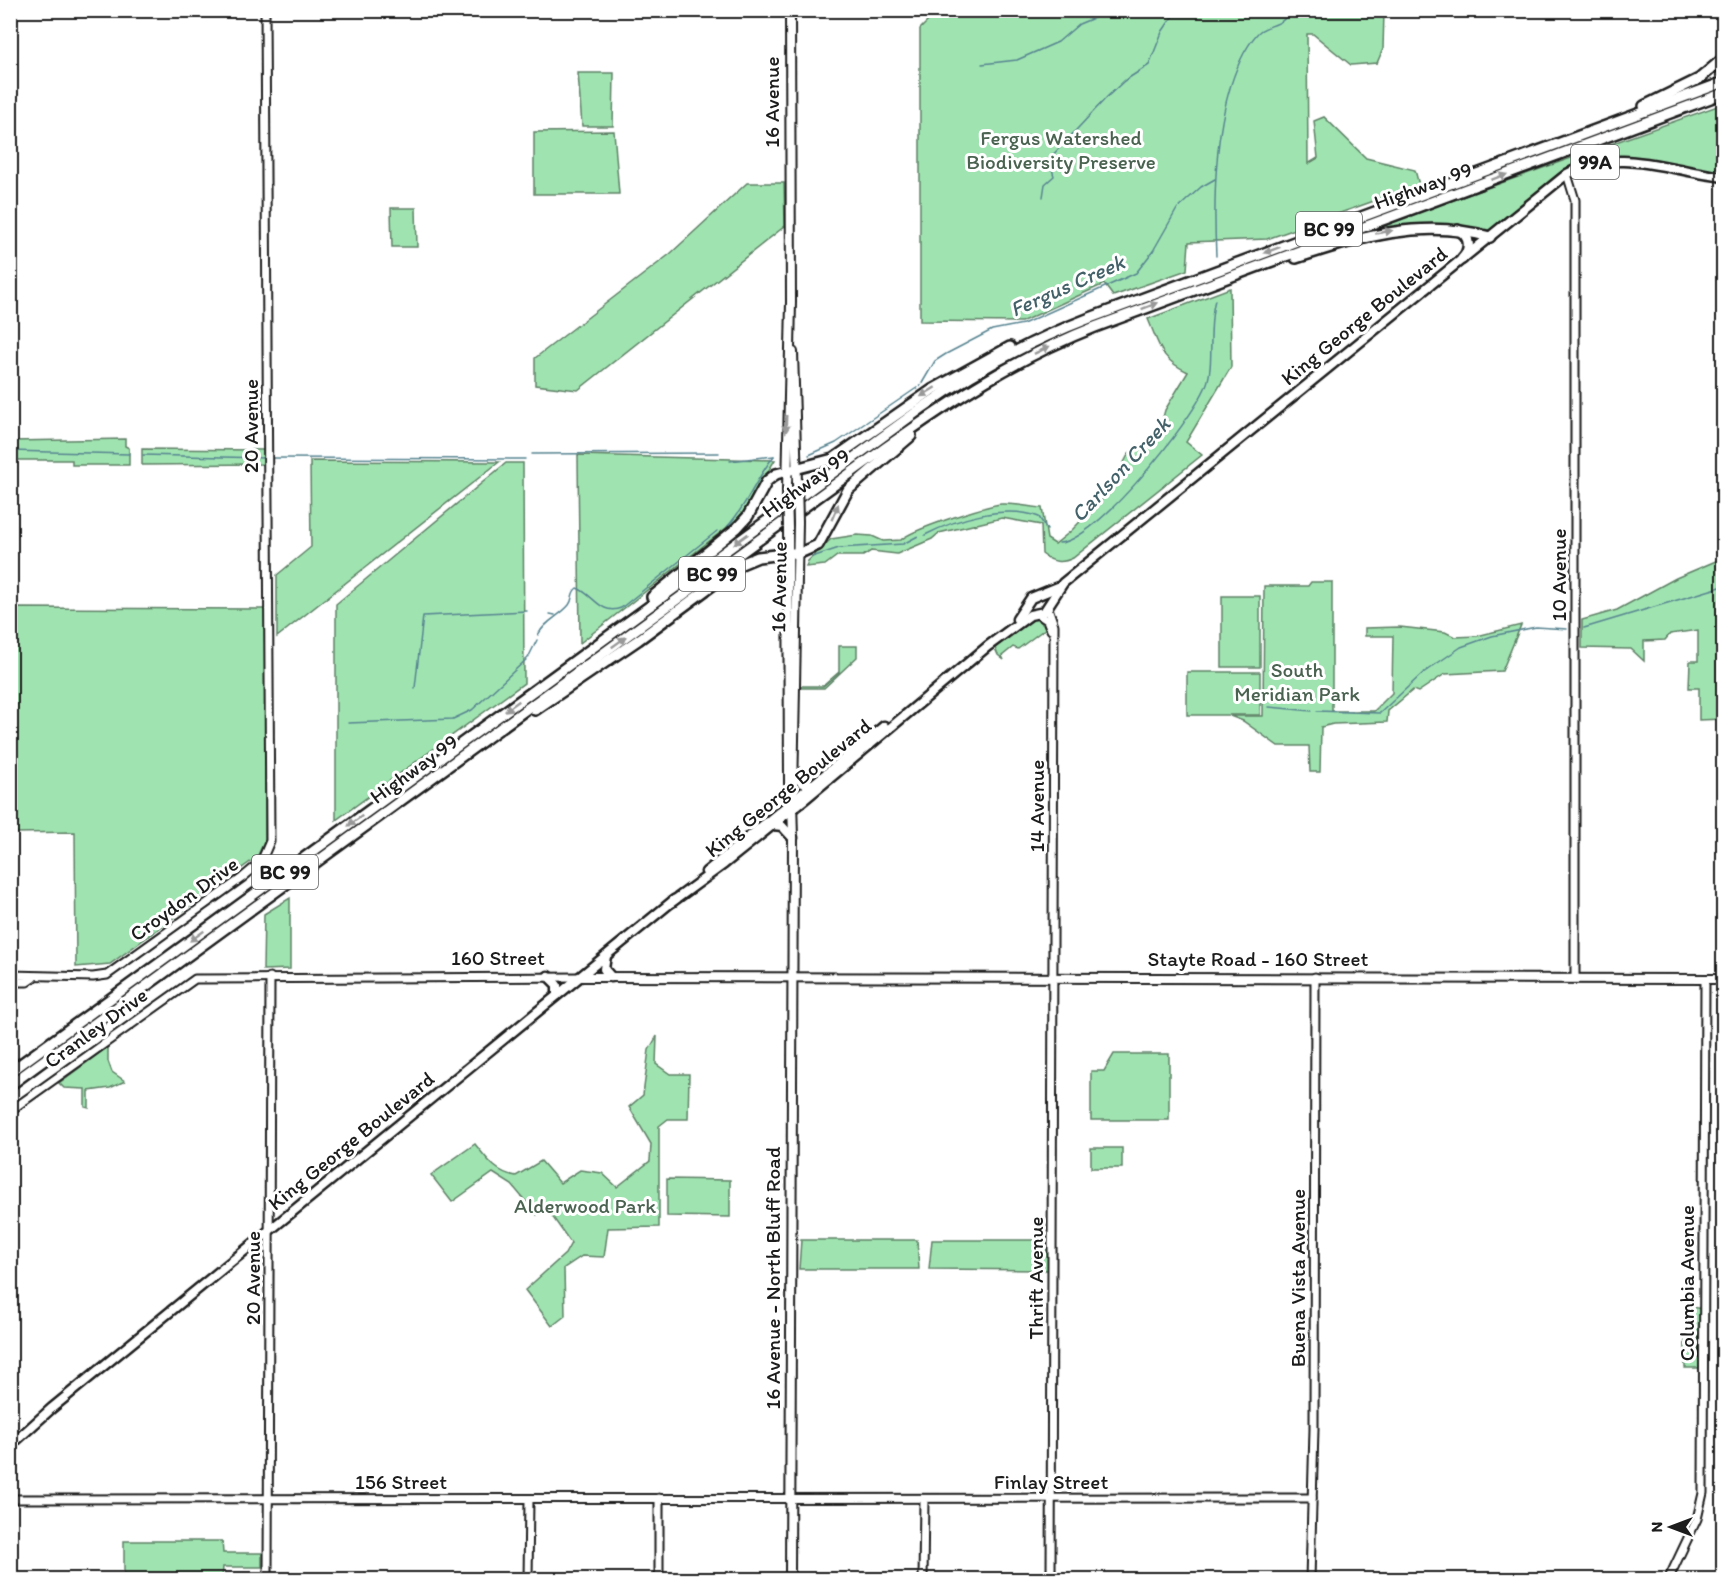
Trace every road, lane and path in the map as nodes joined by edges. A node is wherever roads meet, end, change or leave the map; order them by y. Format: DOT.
graph roads {
  1 [pos="265,10"];
  2 [pos="790,10"];
  3 [pos="1724,58"];
  4 [pos="1724,82"];
  5 [pos="1724,93"];
  6 [pos="1724,100"];
  7 [pos="1579,147"];
  8 [pos="1543,149"];
  9 [pos="1567,174"];
  10 [pos="1724,177"];
  11 [pos="1447,228"];
  12 [pos="1490,237"];
  13 [pos="1462,259"];
  14 [pos="1208,285"];
  15 [pos="790,302"];
  16 [pos="1115,308"];
  17 [pos="991,376"];
  18 [pos="797,467"];
  19 [pos="786,469"];
  20 [pos="798,552"];
  21 [pos="787,554"];
  22 [pos="1058,587"];
  23 [pos="1041,595"];
  24 [pos="1028,603"];
  25 [pos="1048,606"];
  26 [pos="1037,614"];
  27 [pos="1053,635"];
  28 [pos="789,637"];
  29 [pos="988,646"];
  30 [pos="796,657"];
  31 [pos="559,672"];
  32 [pos="923,698"];
  33 [pos="789,719"];
  34 [pos="795,728"];
  35 [pos="795,773"];
  36 [pos="435,775"];
  37 [pos="812,784"];
  38 [pos="792,804"];
  39 [pos="772,825"];
  40 [pos="793,838"];
  41 [pos="270,841"];
  42 [pos="672,902"];
  43 [pos="606,956"];
  44 [pos="10,975"];
  45 [pos="548,976"];
  46 [pos="792,976"];
  47 [pos="270,977"];
  48 [pos="580,977"];
  49 [pos="611,977"];
  50 [pos="1054,977"];
  51 [pos="1315,977"];
  52 [pos="33,978"];
  53 [pos="204,978"];
  54 [pos="1575,978"];
  55 [pos="1705,979"];
  56 [pos="1724,979"];
  57 [pos="10,981"];
  58 [pos="557,995"];
  59 [pos="10,1072"];
  60 [pos="10,1085"];
  61 [pos="10,1111"];
  62 [pos="269,1231"];
  63 [pos="52,1408"];
  64 [pos="10,1439"];
  65 [pos="10,1446"];
  66 [pos="268,1498"];
  67 [pos="659,1498"];
  68 [pos="791,1498"];
  69 [pos="924,1498"];
  70 [pos="1052,1498"];
  71 [pos="1312,1498"];
  72 [pos="10,1499"];
  73 [pos="529,1499"];
  74 [pos="268,1580"];
  75 [pos="528,1580"];
  76 [pos="659,1580"];
  77 [pos="790,1580"];
  78 [pos="923,1580"];
  79 [pos="1051,1580"];
  80 [pos="1310,1580"];
  81 [pos="1668,1580"];
  1 -- 41 [label="street, 20 Avenue"];
  2 -- 15 [label="main road, 16 Avenue"];
  3 -- 8 [label="highway"];
  4 -- 8 [label="highway, Highway 99 / BC 99"];
  5 -- 7 [label="highway, Highway 99 / BC 99"];
  6 -- 7 [label="highway"];
  14 -- 7 [label="highway, Highway 99 / BC 99, one-way"];
  8 -- 16 [label="highway, Highway 99 / BC 99, one-way"];
  9 -- 10 [label="main road, King George Boulevard / 99A"];
  9 -- 12 [label="main road, King George Boulevard / 99A"];
  9 -- 54 [label="street, 10 Avenue"];
  11 -- 12 [label="highway"];
  11 -- 13 [label="highway"];
  14 -- 11 [label="highway, one-way"];
  12 -- 13 [label="main road, King George Boulevard / 99A"];
  13 -- 22 [label="main road, King George Boulevard / 99A"];
  17 -- 14 [label="highway, Highway 99 / BC 99, one-way"];
  15 -- 18 [label="main road, 16 Avenue"];
  15 -- 19 [label="main road, 16 Avenue, one-way"];
  16 -- 18 [label="highway, one-way"];
  16 -- 31 [label="highway, Highway 99 / BC 99, one-way"];
  20 -- 17 [label="highway, one-way"];
  36 -- 17 [label="highway, Highway 99 / BC 99, one-way"];
  18 -- 19 [label="highway"];
  18 -- 20 [label="main road, 16 Avenue, bridge"];
  19 -- 21 [label="main road, 16 Avenue, bridge"];
  19 -- 31 [label="highway"];
  20 -- 21 [label="highway"];
  20 -- 30 [label="main road, 16 Avenue"];
  21 -- 28 [label="main road, 16 Avenue"];
  21 -- 36 [label="highway"];
  22 -- 23 [label="main road, King George Boulevard"];
  22 -- 25 [label="main road, King George Boulevard"];
  23 -- 24 [label="main road"];
  23 -- 25 [label="main road"];
  24 -- 26 [label="main road"];
  24 -- 29 [label="main road, King George Boulevard"];
  25 -- 26 [label="main road"];
  25 -- 27 [label="street, 14 Avenue"];
  26 -- 27 [label="street"];
  26 -- 29 [label="main road, King George Boulevard"];
  27 -- 50 [label="street, 14 Avenue"];
  28 -- 30 [label="main road"];
  28 -- 33 [label="main road, 16 Avenue"];
  29 -- 32 [label="main road, King George Boulevard"];
  30 -- 34 [label="main road, 16 Avenue"];
  31 -- 59 [label="highway, Highway 99 / BC 99, one-way"];
  32 -- 37 [label="main road, King George Boulevard"];
  32 -- 38 [label="main road, King George Boulevard"];
  33 -- 34 [label="main road"];
  33 -- 38 [label="main road, 16 Avenue"];
  34 -- 35 [label="main road, 16 Avenue"];
  35 -- 37 [label="main road"];
  35 -- 38 [label="main road, 16 Avenue"];
  36 -- 60 [label="highway, Highway 99 / BC 99"];
  37 -- 38 [label="main road, King George Boulevard"];
  38 -- 39 [label="main road, King George Boulevard"];
  38 -- 40 [label="main road, 16 Avenue"];
  38 -- 42 [label="main road, King George Boulevard"];
  39 -- 40 [label="main road"];
  39 -- 42 [label="main road, King George Boulevard"];
  40 -- 46 [label="main road, 16 Avenue"];
  41 -- 52 [label="street, Croydon Drive"];
  42 -- 43 [label="main road, King George Boulevard"];
  43 -- 48 [label="main road, King George Boulevard"];
  43 -- 49 [label="main road"];
  44 -- 52 [label="street"];
  45 -- 47 [label="street, 160 Street"];
  45 -- 48 [label="street, 160 Street"];
  45 -- 58 [label="main road"];
  46 -- 49 [label="main road, 160 Street"];
  46 -- 50 [label="main road, Stayte Road - 160 Street"];
  46 -- 68 [label="main road, 16 Avenue - North Bluff Road"];
  47 -- 53 [label="street, 160 Street"];
  47 -- 62 [label="street, 20 Avenue"];
  48 -- 49 [label="main road, 160 Street"];
  48 -- 58 [label="main road, King George Boulevard"];
  50 -- 51 [label="main road, Stayte Road - 160 Street"];
  50 -- 70 [label="street, Thrift Avenue"];
  51 -- 54 [label="main road, Stayte Road - 160 Street"];
  51 -- 71 [label="street, Buena Vista Avenue"];
  52 -- 57 [label="street"];
  53 -- 61 [label="street, Cranley Drive"];
  54 -- 55 [label="main road, Stayte Road - 160 Street"];
  55 -- 56 [label="main road, Stayte Road - 160 Street"];
  55 -- 81 [label="street, Columbia Avenue"];
  58 -- 62 [label="main road, King George Boulevard"];
  62 -- 63 [label="main road, King George Boulevard"];
  62 -- 66 [label="street, 20 Avenue"];
  63 -- 64 [label="main road, King George Boulevard"];
  63 -- 65 [label="main road, King George Boulevard"];
  66 -- 72 [label="street, 156 Street"];
  66 -- 73 [label="street, 156 Street"];
  66 -- 74 [label="street, 20 Avenue"];
  67 -- 68 [label="street, 156 Street"];
  67 -- 73 [label="street, 156 Street"];
  67 -- 76 [label="street"];
  68 -- 69 [label="street, Finlay Street"];
  68 -- 77 [label="main road, 16 Avenue - North Bluff Road"];
  69 -- 70 [label="street, Finlay Street"];
  69 -- 78 [label="street"];
  70 -- 71 [label="street, Finlay Street"];
  70 -- 79 [label="street, Thrift Avenue"];
  71 -- 80 [label="street, Buena Vista Avenue"];
  73 -- 75 [label="street"];
}
